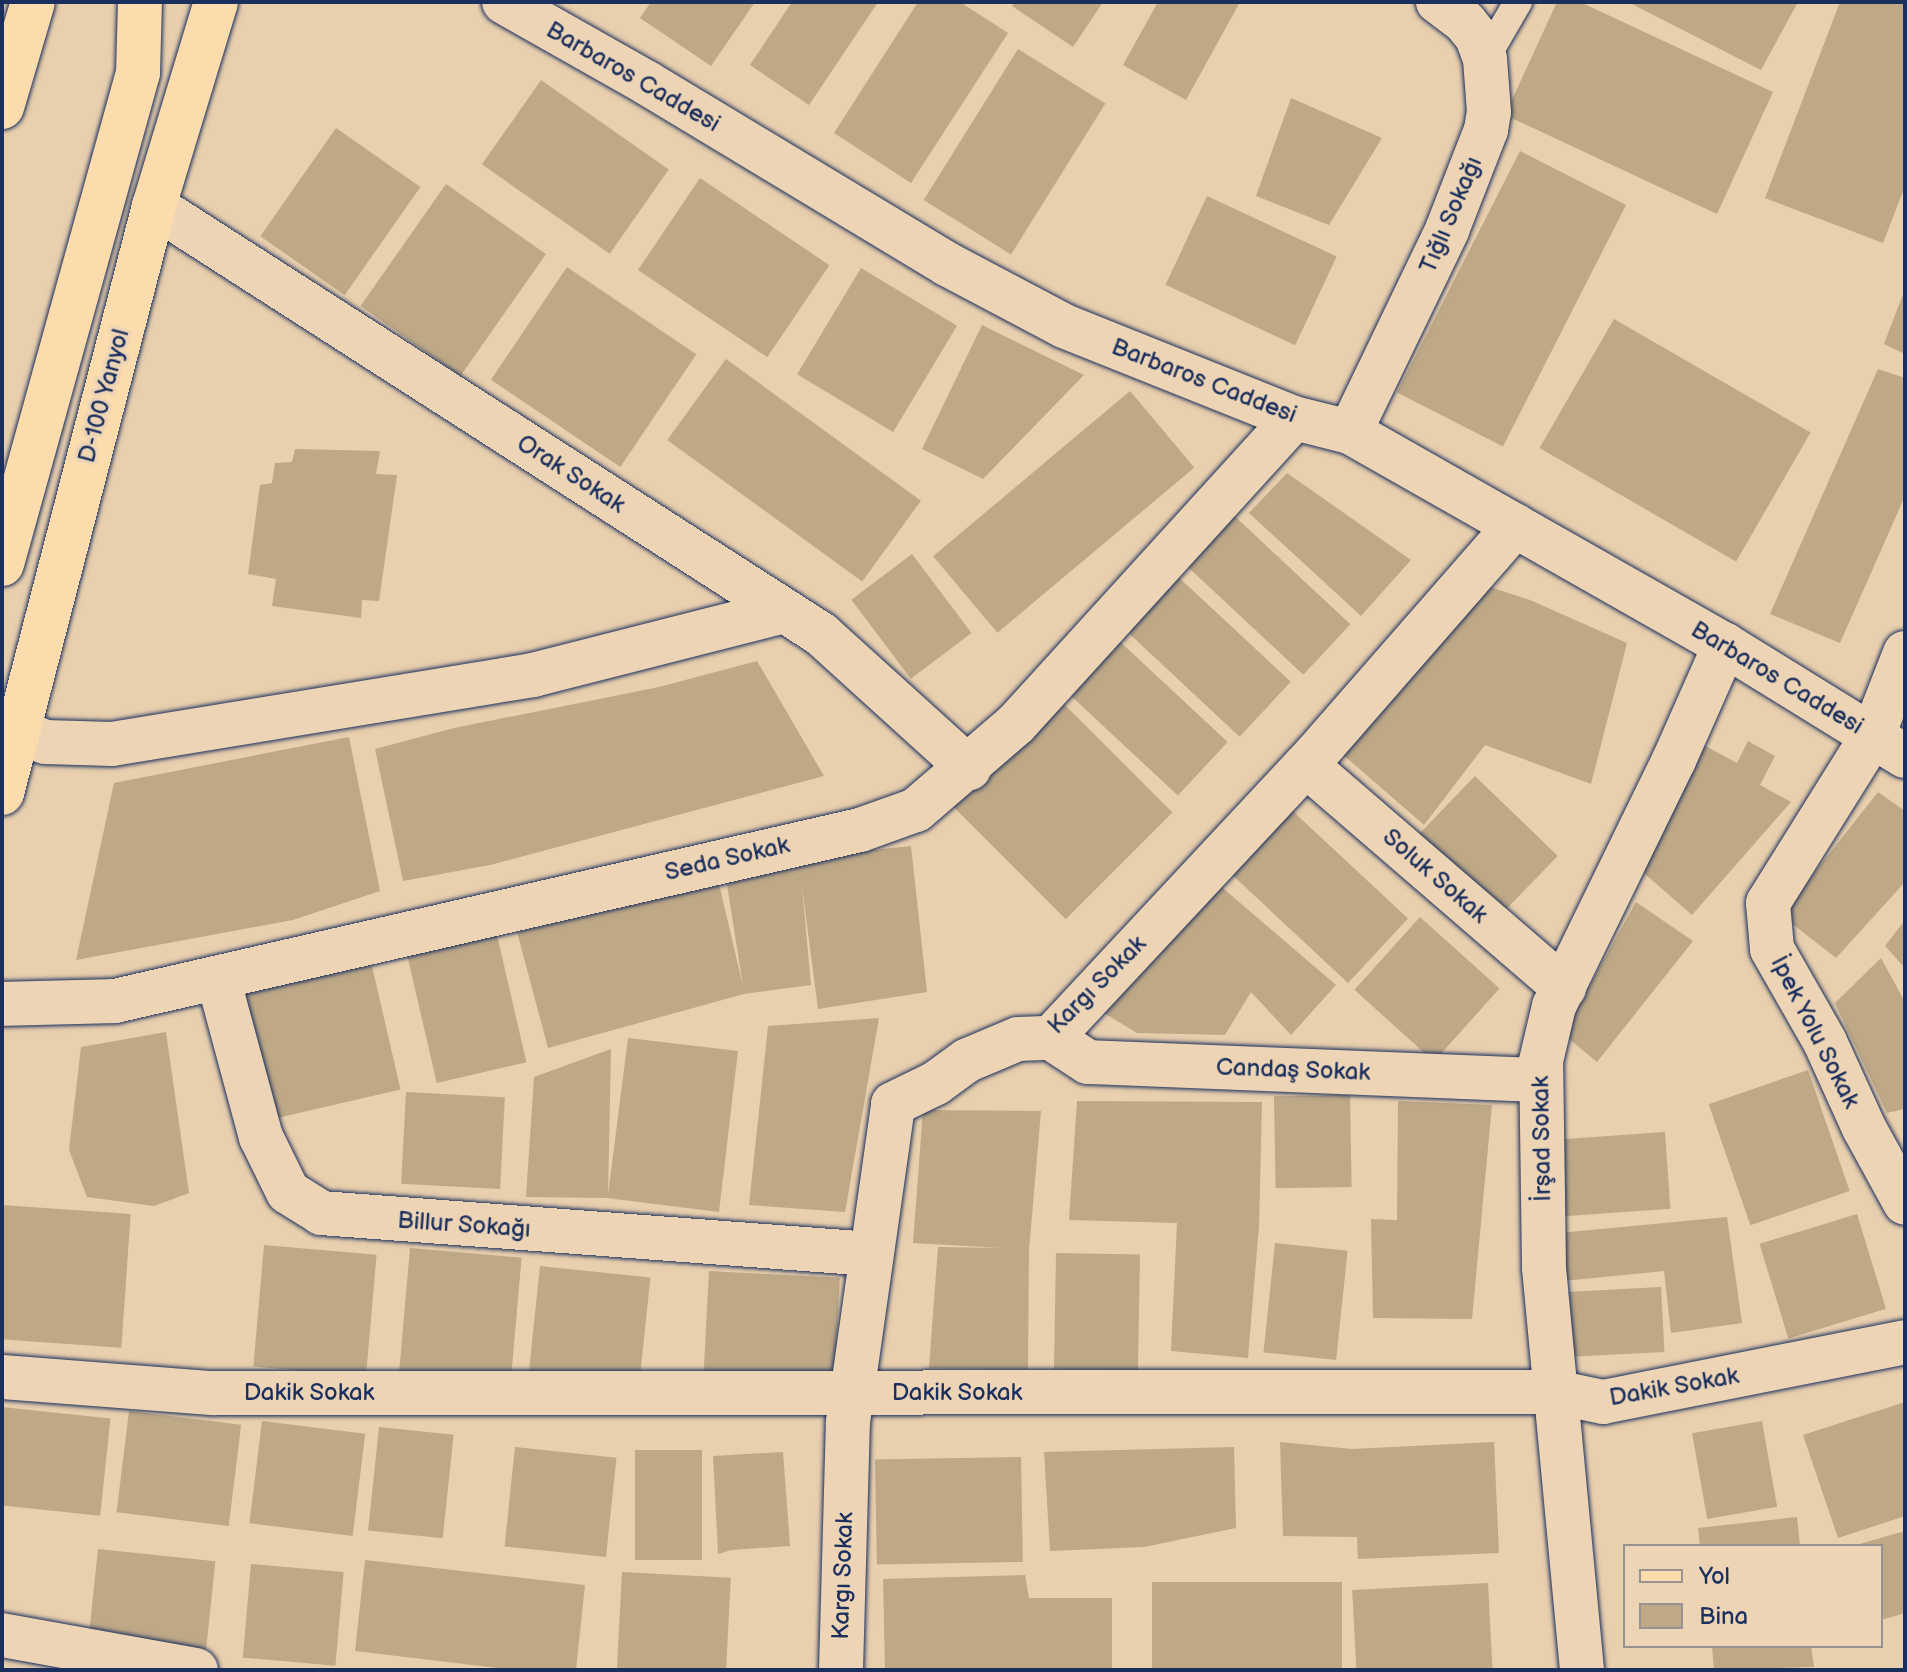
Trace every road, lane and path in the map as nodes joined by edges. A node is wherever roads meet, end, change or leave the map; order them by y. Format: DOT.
graph roads {
  1 [pos="33,2"];
  2 [pos="140,2"];
  3 [pos="216,2"];
  4 [pos="504,2"];
  5 [pos="1438,2"];
  6 [pos="1518,2"];
  7 [pos="1485,59"];
  8 [pos="2,107"];
  9 [pos="154,206"];
  10 [pos="1294,418"];
  11 [pos="1350,432"];
  12 [pos="1515,526"];
  13 [pos="2,564"];
  14 [pos="784,611"];
  15 [pos="1725,645"];
  16 [pos="1905,653"];
  17 [pos="17,730"];
  18 [pos="1889,745"];
  19 [pos="1306,765"];
  20 [pos="969,768"];
  21 [pos="2,793"];
  22 [pos="218,978"];
  23 [pos="1564,988"];
  24 [pos="2,1004"];
  25 [pos="1051,1038"];
  26 [pos="1541,1080"];
  27 [pos="1905,1203"];
  28 [pos="871,1254"];
  29 [pos="1905,1342"];
  30 [pos="2,1377"];
  31 [pos="1555,1392"];
  32 [pos="851,1393"];
  33 [pos="2,1635"];
  34 [pos="196,1670"];
  35 [pos="841,1670"];
  36 [pos="1582,1670"];
  1 -- 8 [label="main road"];
  2 -- 13 [label="main road"];
  3 -- 9 [label="main road, D-100 Yanyol"];
  4 -- 10 [label="street, Barbaros Caddesi"];
  5 -- 7 [label="street, Tığlı Sokağı"];
  6 -- 7 [label="lane"];
  7 -- 11 [label="street, Tığlı Sokağı"];
  9 -- 14 [label="street, Orak Sokak"];
  9 -- 17 [label="main road, D-100 Yanyol"];
  10 -- 11 [label="street, Barbaros Caddesi"];
  10 -- 20 [label="street, Seda Sokak"];
  11 -- 12 [label="street, Barbaros Caddesi"];
  12 -- 15 [label="street, Barbaros Caddesi"];
  12 -- 19 [label="street, Kargı Sokak"];
  14 -- 17 [label="street"];
  14 -- 20 [label="street, Orak Sokak"];
  15 -- 18 [label="street, Barbaros Caddesi"];
  15 -- 23 [label="street, İrşad Sokak"];
  16 -- 18 [label="street, İpek Yolu Sokak"];
  17 -- 21 [label="main road, D-100 Yanyol"];
  18 -- 27 [label="street, İpek Yolu Sokak"];
  19 -- 23 [label="street, Soluk Sokak"];
  19 -- 25 [label="street, Kargı Sokak"];
  20 -- 22 [label="street, Seda Sokak"];
  22 -- 24 [label="street, Seda Sokak"];
  22 -- 28 [label="street, Billur Sokağı"];
  23 -- 26 [label="street, İrşad Sokak"];
  25 -- 26 [label="street, Candaş Sokak"];
  25 -- 28 [label="street, Kargı Sokak"];
  26 -- 31 [label="street, İrşad Sokak"];
  28 -- 32 [label="street, Kargı Sokak"];
  29 -- 31 [label="street, Dakik Sokak"];
  30 -- 32 [label="street, Dakik Sokak"];
  31 -- 32 [label="street, Dakik Sokak"];
  31 -- 36 [label="street, İrşad Sokak"];
  32 -- 35 [label="street, Kargı Sokak"];
  33 -- 34 [label="street"];
}
